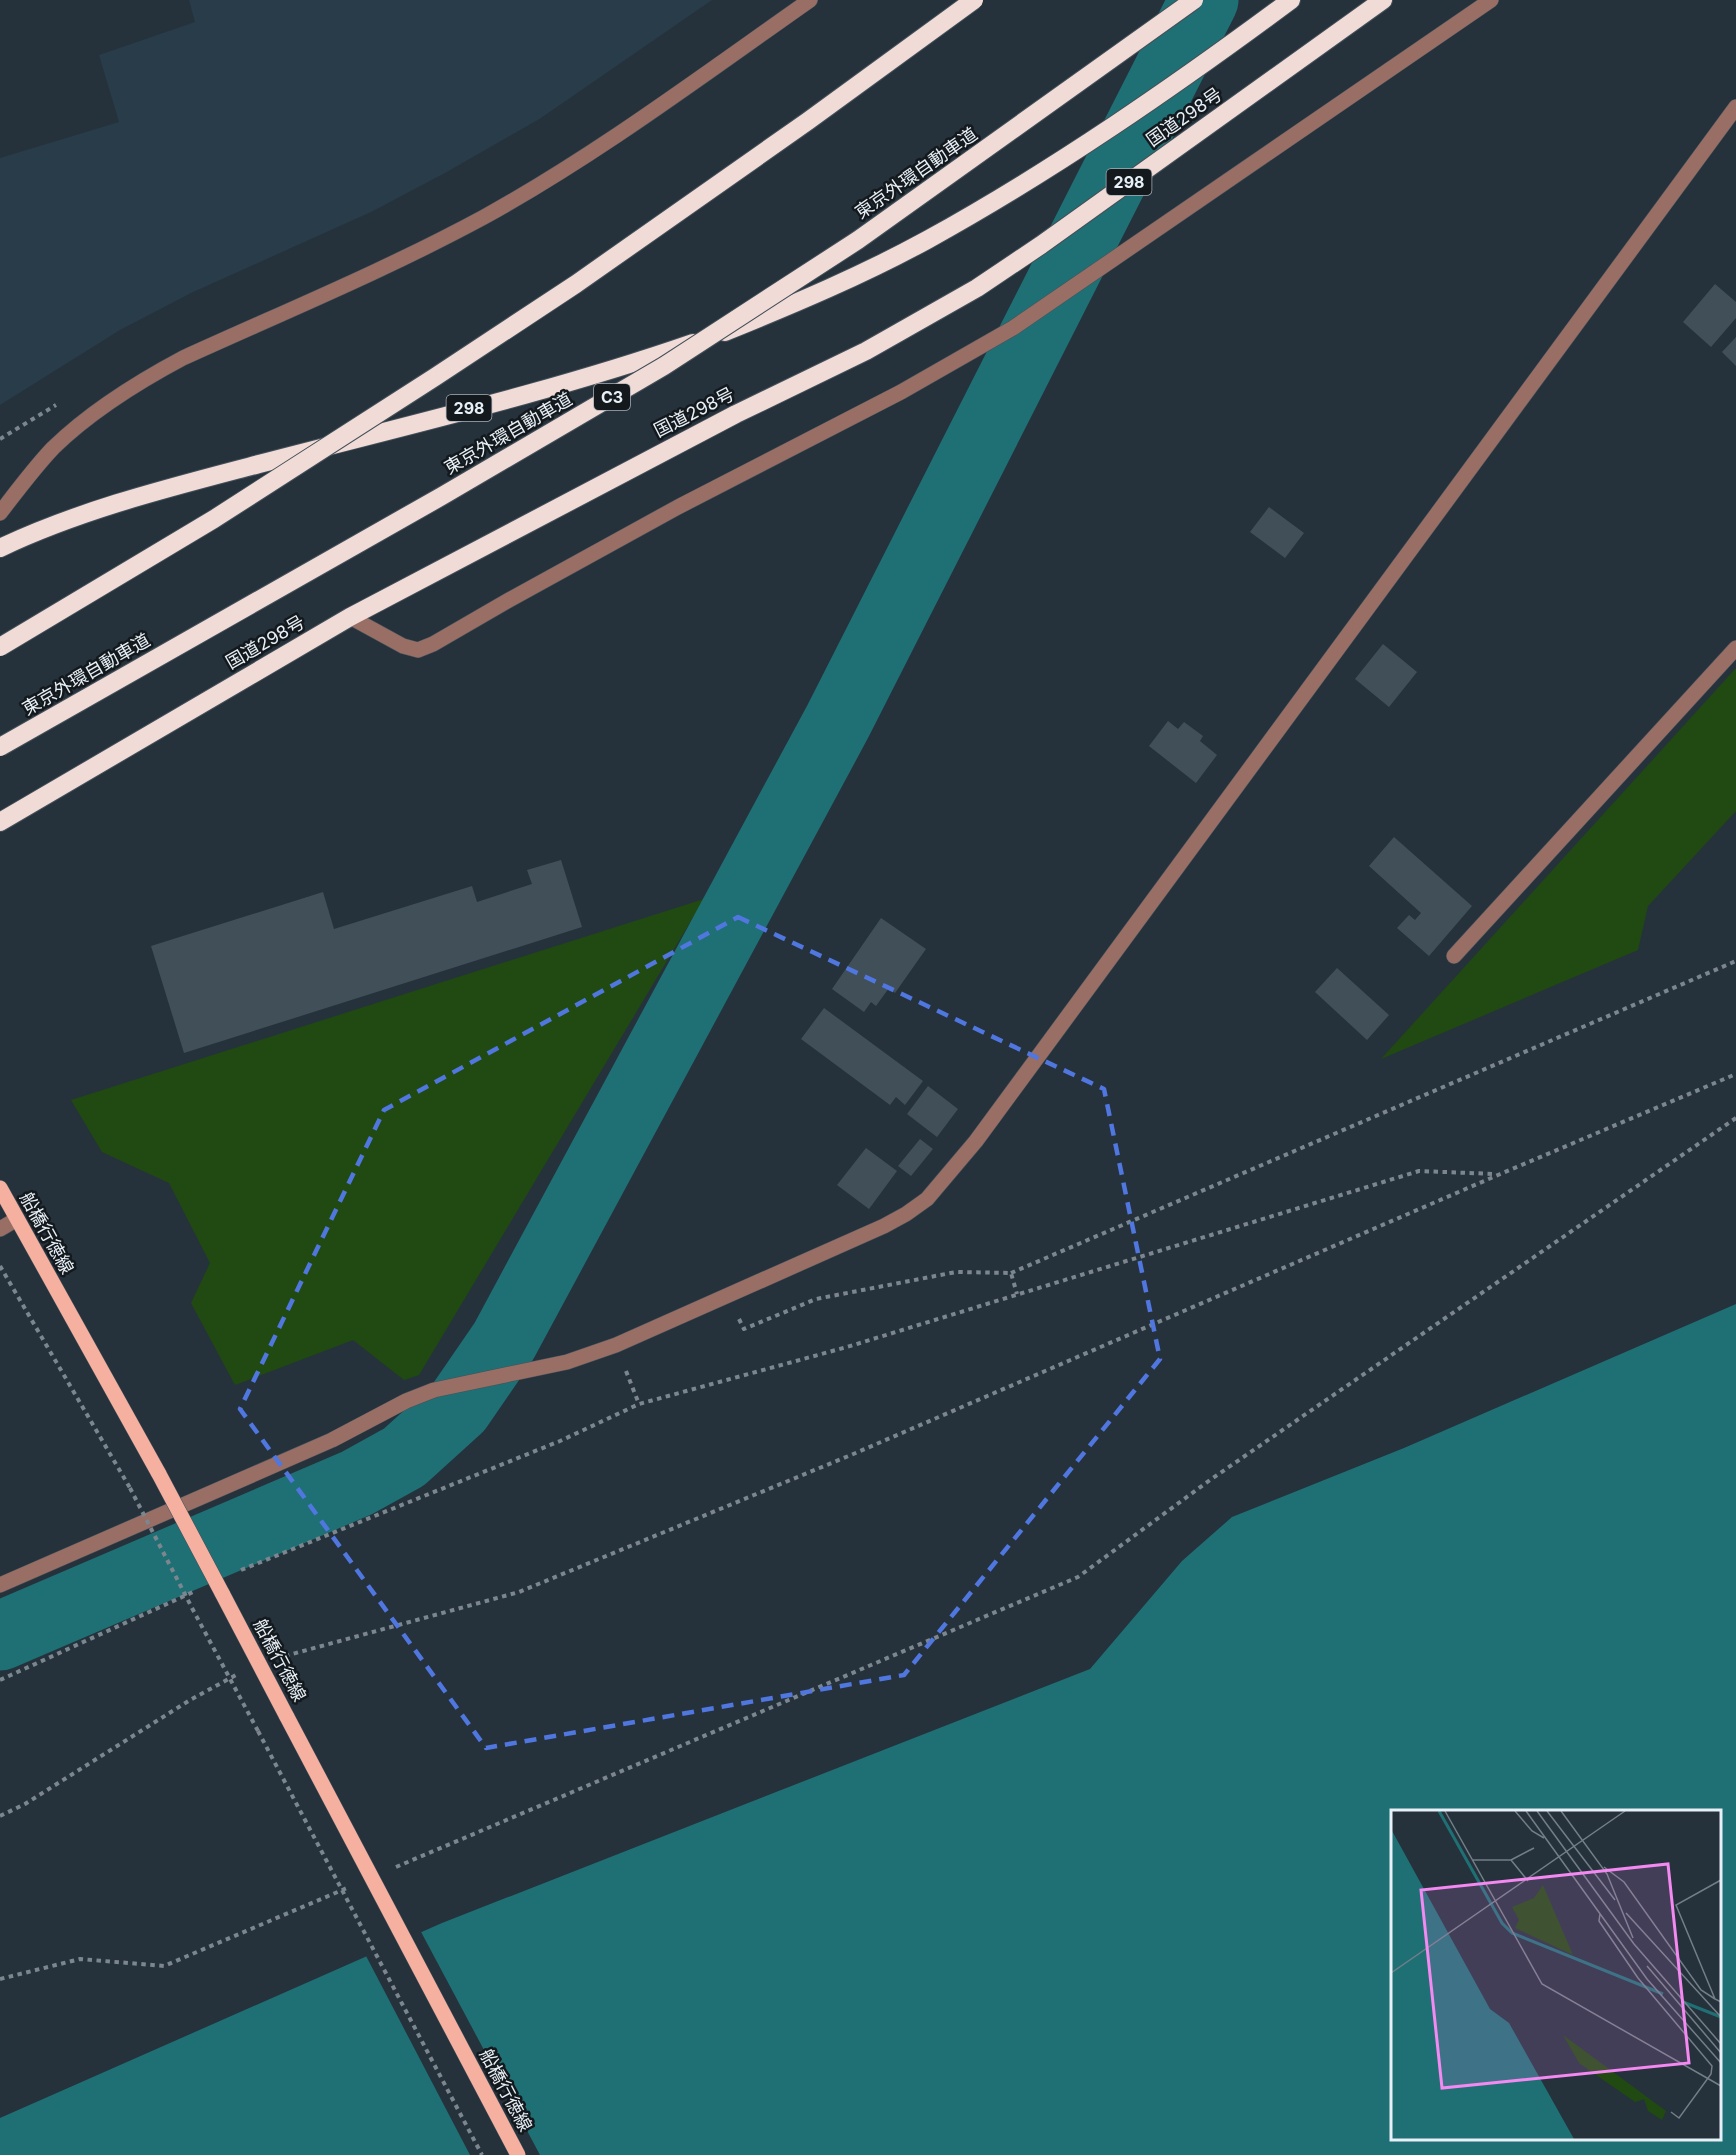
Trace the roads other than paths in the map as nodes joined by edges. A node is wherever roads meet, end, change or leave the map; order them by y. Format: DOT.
graph roads {
  1 [pos="810,0"];
  2 [pos="974,0"];
  3 [pos="1194,0"];
  4 [pos="1291,0"];
  5 [pos="1383,0"];
  6 [pos="1491,0"];
  7 [pos="1736,107"];
  8 [pos="0,513"];
  9 [pos="0,548"];
  10 [pos="350,617"];
  11 [pos="0,648"];
  12 [pos="1736,648"];
  13 [pos="0,747"];
  14 [pos="0,822"];
  15 [pos="1454,956"];
  16 [pos="0,1188"];
  17 [pos="17,1219"];
  18 [pos="0,1229"];
  19 [pos="0,1585"];
  20 [pos="518,2155"];
  1 -- 8 [label="street"];
  2 -- 11 [label="highway, bridge"];
  3 -- 13 [label="highway, 東京外環自動車道 / C3, bridge"];
  4 -- 9 [label="highway, 国道298号 / 298"];
  5 -- 10 [label="highway, 国道298号 / 298"];
  6 -- 10 [label="street"];
  7 -- 19 [label="street"];
  10 -- 14 [label="highway, 国道298号 / 298"];
  12 -- 15 [label="street"];
  16 -- 17 [label="main road, 船橋行徳線"];
  17 -- 18 [label="street"];
  17 -- 20 [label="main road, 船橋行徳線, bridge"];
}
